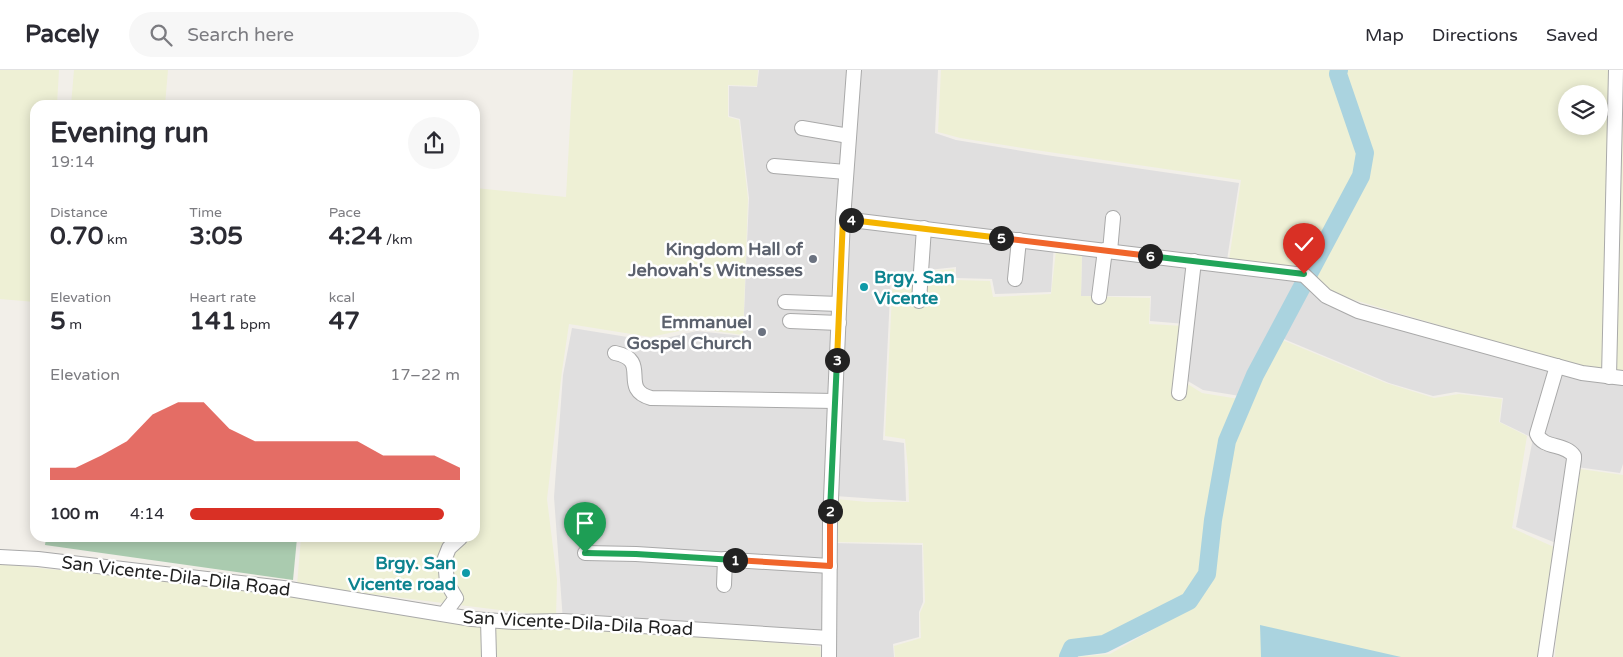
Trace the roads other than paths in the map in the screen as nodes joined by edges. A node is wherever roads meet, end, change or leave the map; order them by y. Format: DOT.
graph roads {
  1 [pos="854,70"];
  2 [pos="1616,70"];
  3 [pos="802,128"];
  4 [pos="849,136"];
  5 [pos="774,166"];
  6 [pos="846,172"];
  7 [pos="843,218"];
  8 [pos="1113,218"];
  9 [pos="924,228"];
  10 [pos="1019,240"];
  11 [pos="1108,251"];
  12 [pos="1194,261"];
  13 [pos="1015,279"];
  14 [pos="1099,297"];
  15 [pos="919,301"];
  16 [pos="785,302"];
  17 [pos="840,304"];
  18 [pos="790,321"];
  19 [pos="838,323"];
  20 [pos="615,353"];
  21 [pos="1557,366"];
  22 [pos="1609,377"];
  23 [pos="1623,378"];
  24 [pos="1179,393"];
  25 [pos="835,401"];
  26 [pos="456,542"];
  27 [pos="585,553"];
  28 [pos="0,557"];
  29 [pos="725,559"];
  30 [pos="830,566"];
  31 [pos="724,585"];
  32 [pos="444,614"];
  33 [pos="488,620"];
  34 [pos="829,638"];
  35 [pos="489,657"];
  36 [pos="829,657"];
  37 [pos="1545,657"];
  1 -- 4 [label="street"];
  2 -- 22 [label="street"];
  3 -- 4 [label="street"];
  4 -- 6 [label="street"];
  5 -- 6 [label="street"];
  6 -- 7 [label="street"];
  7 -- 9 [label="street"];
  7 -- 17 [label="street"];
  8 -- 11 [label="street"];
  9 -- 10 [label="street"];
  9 -- 15 [label="street"];
  10 -- 11 [label="street"];
  10 -- 13 [label="street"];
  11 -- 12 [label="street"];
  11 -- 14 [label="street"];
  12 -- 21 [label="street"];
  12 -- 24 [label="street"];
  16 -- 17 [label="street"];
  17 -- 19 [label="street"];
  18 -- 19 [label="street"];
  19 -- 25 [label="street"];
  20 -- 25 [label="street"];
  21 -- 22 [label="street"];
  21 -- 37 [label="street"];
  22 -- 23 [label="street"];
  25 -- 30 [label="street"];
  26 -- 32 [label="street"];
  27 -- 29 [label="street"];
  28 -- 32 [label="street, San Vicente-Dila-Dila Road"];
  29 -- 30 [label="street"];
  29 -- 31 [label="street"];
  30 -- 34 [label="street"];
  32 -- 33 [label="street, San Vicente-Dila-Dila Road"];
  33 -- 34 [label="street, San Vicente-Dila-Dila Road"];
  33 -- 35 [label="street"];
  34 -- 36 [label="street"];
}
